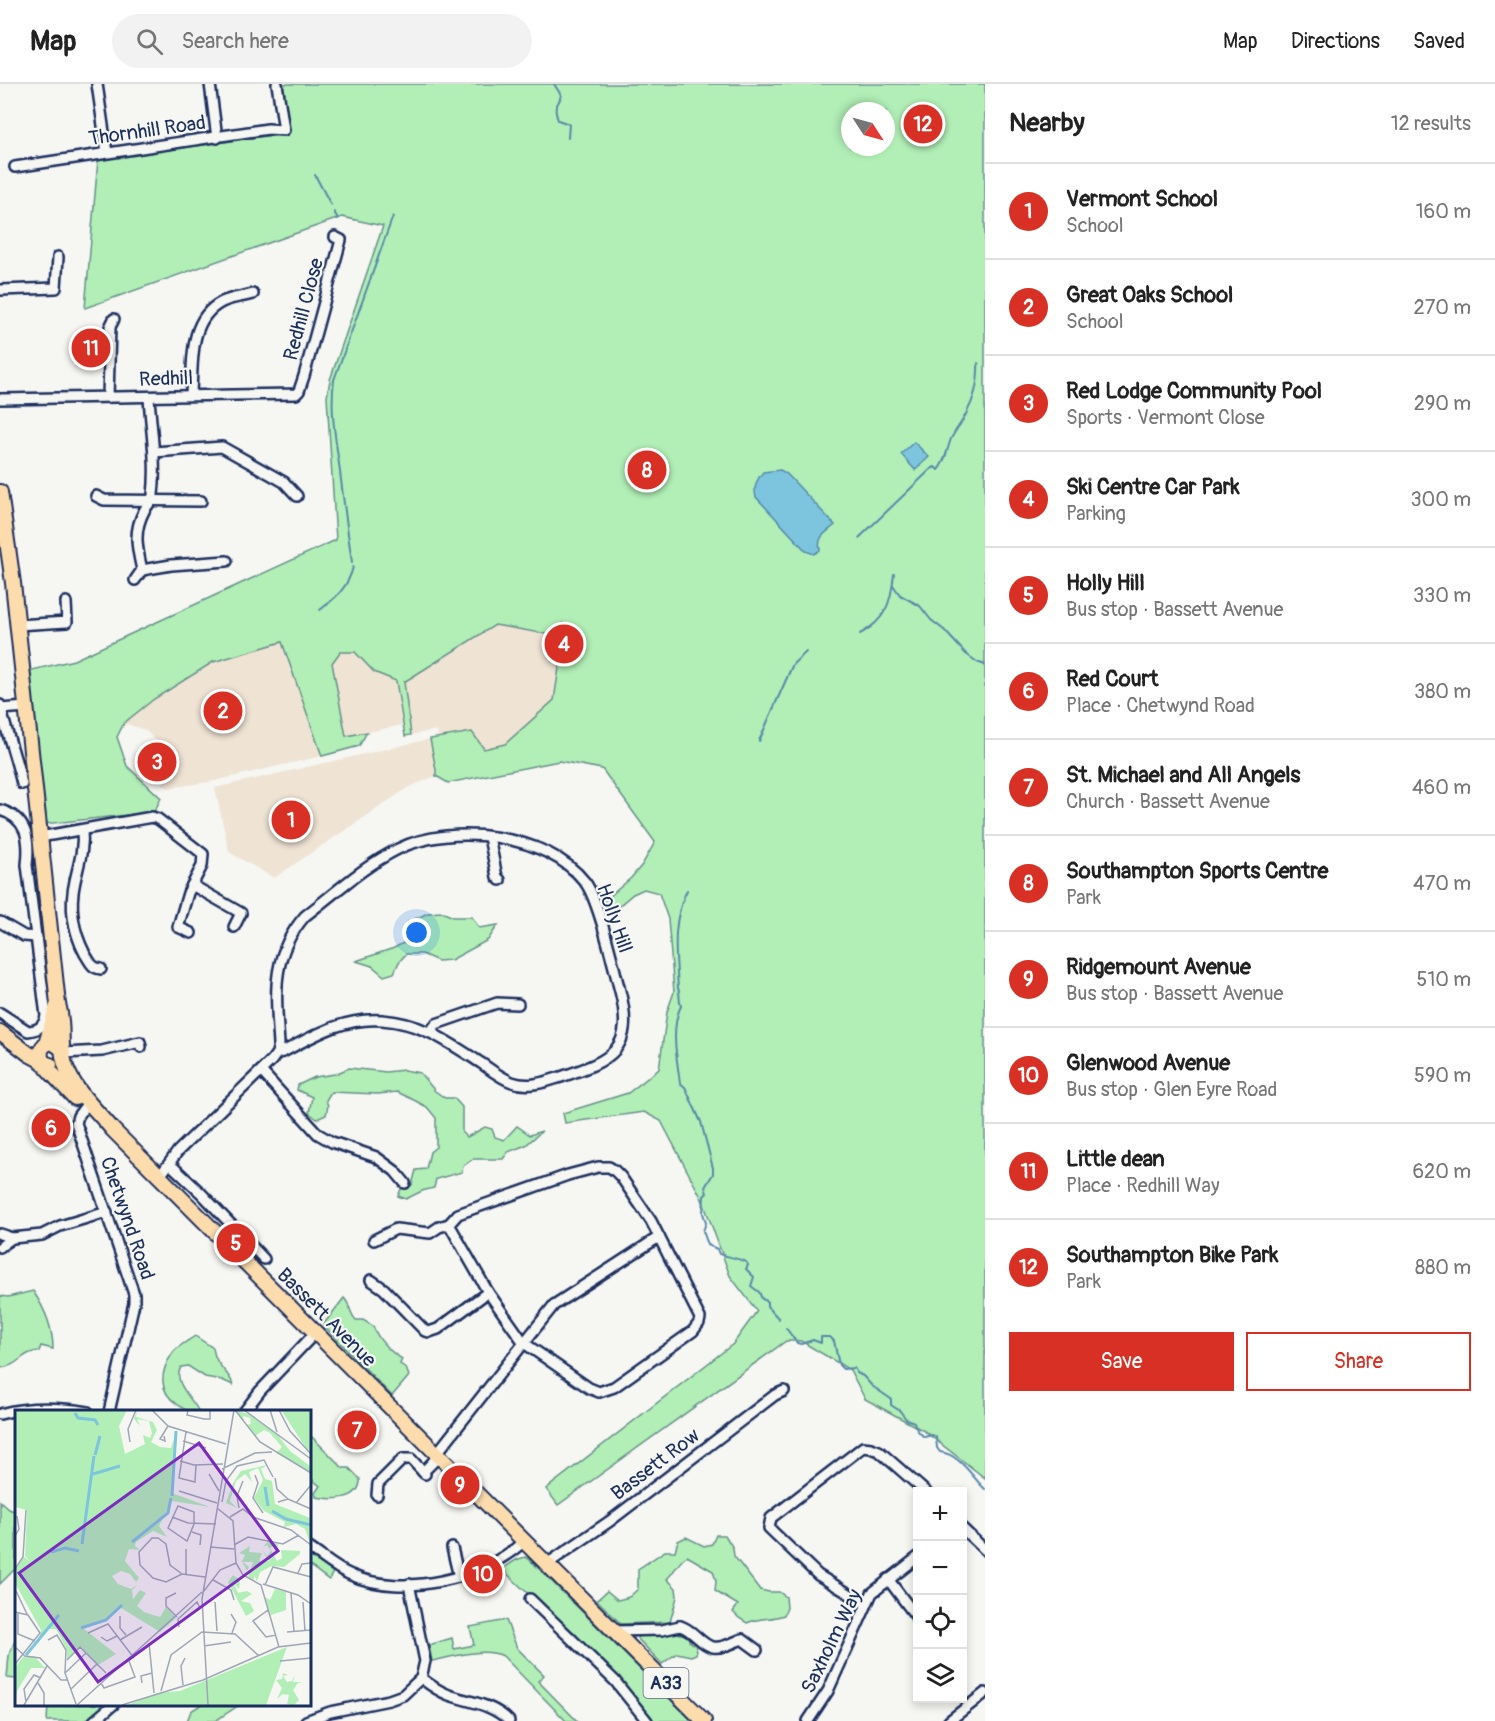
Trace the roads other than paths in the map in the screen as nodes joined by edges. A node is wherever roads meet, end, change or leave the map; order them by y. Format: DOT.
graph roads {
  1 [pos="97,84"];
  2 [pos="210,84"];
  3 [pos="277,84"];
  4 [pos="217,138"];
  5 [pos="107,153"];
  6 [pos="15,167"];
  7 [pos="335,237"];
  8 [pos="58,257"];
  9 [pos="0,290"];
  10 [pos="254,294"];
  11 [pos="114,319"];
  12 [pos="191,394"];
  13 [pos="296,394"];
  14 [pos="108,397"];
  15 [pos="148,397"];
  16 [pos="0,399"];
  17 [pos="154,452"];
  18 [pos="0,492"];
  19 [pos="96,496"];
  20 [pos="297,496"];
  21 [pos="152,499"];
  22 [pos="201,501"];
  23 [pos="5,556"];
  24 [pos="227,561"];
  25 [pos="142,570"];
  26 [pos="135,580"];
  27 [pos="66,602"];
  28 [pos="17,625"];
  29 [pos="0,707"];
  30 [pos="26,707"];
  31 [pos="19,779"];
  32 [pos="0,810"];
  33 [pos="82,830"];
  34 [pos="40,837"];
  35 [pos="489,837"];
  36 [pos="44,874"];
  37 [pos="28,875"];
  38 [pos="500,880"];
  39 [pos="192,885"];
  40 [pos="0,922"];
  41 [pos="234,927"];
  42 [pos="191,933"];
  43 [pos="37,937"];
  44 [pos="101,969"];
  45 [pos="58,1004"];
  46 [pos="518,1004"];
  47 [pos="0,1013"];
  48 [pos="430,1031"];
  49 [pos="2,1034"];
  50 [pos="140,1042"];
  51 [pos="45,1045"];
  52 [pos="62,1052"];
  53 [pos="276,1053"];
  54 [pos="43,1062"];
  55 [pos="261,1071"];
  56 [pos="84,1108"];
  57 [pos="113,1130"];
  58 [pos="170,1164"];
  59 [pos="159,1176"];
  60 [pos="405,1183"];
  61 [pos="107,1212"];
  62 [pos="449,1224"];
  63 [pos="0,1234"];
  64 [pos="659,1237"];
  65 [pos="12,1238"];
  66 [pos="381,1239"];
  67 [pos="0,1247"];
  68 [pos="264,1258"];
  69 [pos="371,1281"];
  70 [pos="488,1292"];
  71 [pos="316,1332"];
  72 [pos="524,1343"];
  73 [pos="784,1391"];
  74 [pos="25,1410"];
  75 [pos="74,1410"];
  76 [pos="109,1410"];
  77 [pos="246,1410"];
  78 [pos="15,1412"];
  79 [pos="0,1414"];
  80 [pos="438,1455"];
  81 [pos="921,1487"];
  82 [pos="377,1495"];
  83 [pos="967,1532"];
  84 [pos="524,1541"];
  85 [pos="452,1548"];
  86 [pos="310,1549"];
  87 [pos="985,1550"];
  88 [pos="913,1561"];
  89 [pos="547,1564"];
  90 [pos="459,1577"];
  91 [pos="888,1580"];
  92 [pos="409,1584"];
  93 [pos="530,1599"];
  94 [pos="866,1604"];
  95 [pos="913,1612"];
  96 [pos="614,1631"];
  97 [pos="640,1631"];
  98 [pos="629,1645"];
  99 [pos="757,1650"];
  100 [pos="420,1678"];
  101 [pos="985,1693"];
  102 [pos="112,1706"];
  103 [pos="94,1721"];
  104 [pos="306,1721"];
  105 [pos="509,1721"];
  106 [pos="647,1721"];
  107 [pos="704,1721"];
  108 [pos="808,1721"];
  109 [pos="949,1721"];
  1 -- 5 [label="street"];
  2 -- 4 [label="street"];
  3 -- 4 [label="street, Thornhill Road"];
  4 -- 5 [label="street, Thornhill Road"];
  5 -- 6 [label="street, Thornhill Road"];
  7 -- 13 [label="street, Redhill Close"];
  8 -- 9 [label="street"];
  10 -- 12 [label="street"];
  11 -- 14 [label="street"];
  12 -- 13 [label="street, Redhill"];
  12 -- 15 [label="street, Redhill"];
  14 -- 15 [label="street, Redhill"];
  14 -- 16 [label="street, Redhill"];
  15 -- 17 [label="street"];
  17 -- 20 [label="street"];
  17 -- 21 [label="street"];
  18 -- 23 [label="main road"];
  19 -- 21 [label="street"];
  21 -- 22 [label="street"];
  21 -- 25 [label="street"];
  23 -- 28 [label="main road"];
  24 -- 25 [label="street"];
  25 -- 26 [label="street"];
  27 -- 28 [label="street"];
  28 -- 30 [label="main road"];
  29 -- 30 [label="street"];
  29 -- 31 [label="street"];
  30 -- 34 [label="main road"];
  32 -- 37 [label="street"];
  33 -- 34 [label="street"];
  33 -- 39 [label="street"];
  33 -- 44 [label="street"];
  34 -- 36 [label="main road"];
  35 -- 38 [label="street"];
  35 -- 48 [label="street, Holly Hill"];
  35 -- 53 [label="street, Holly Hill"];
  36 -- 37 [label="street"];
  36 -- 45 [label="main road"];
  37 -- 43 [label="street"];
  39 -- 41 [label="street"];
  39 -- 42 [label="street"];
  40 -- 43 [label="street"];
  43 -- 47 [label="street"];
  45 -- 51 [label="main road"];
  45 -- 52 [label="main road"];
  46 -- 48 [label="street"];
  48 -- 53 [label="street, Holly Hill"];
  49 -- 51 [label="main road, Bassett Avenue / A33"];
  49 -- 54 [label="main road, Bassett Avenue / A33"];
  50 -- 52 [label="street"];
  51 -- 52 [label="main road"];
  51 -- 54 [label="main road"];
  52 -- 54 [label="main road"];
  52 -- 57 [label="main road, Bassett Avenue / A33"];
  53 -- 55 [label="street, Holly Hill"];
  54 -- 56 [label="main road, Bassett Avenue / A33"];
  55 -- 58 [label="street, Holly Hill"];
  55 -- 60 [label="street"];
  56 -- 57 [label="main road, Bassett Avenue / A33"];
  56 -- 61 [label="street, Chetwynd Road"];
  57 -- 59 [label="main road, Bassett Avenue / A33"];
  58 -- 59 [label="street, Holly Hill"];
  58 -- 68 [label="street, Bassett Avenue"];
  59 -- 71 [label="main road, Bassett Avenue / A33"];
  61 -- 65 [label="street"];
  61 -- 76 [label="street, Chetwynd Road"];
  62 -- 64 [label="street"];
  62 -- 66 [label="street"];
  62 -- 70 [label="street"];
  63 -- 65 [label="street"];
  64 -- 72 [label="street"];
  64 -- 72 [label="street"];
  65 -- 67 [label="street"];
  69 -- 70 [label="street"];
  70 -- 72 [label="street"];
  71 -- 77 [label="street"];
  71 -- 80 [label="main road, Bassett Avenue / A33"];
  72 -- 80 [label="street"];
  73 -- 89 [label="street, Bassett Row"];
  74 -- 75 [label="street"];
  78 -- 79 [label="street"];
  80 -- 82 [label="street"];
  80 -- 84 [label="main road, Bassett Avenue / A33"];
  81 -- 94 [label="street"];
  83 -- 87 [label="street"];
  84 -- 89 [label="main road, Bassett Avenue / A33"];
  84 -- 90 [label="street"];
  85 -- 90 [label="street"];
  86 -- 92 [label="street"];
  88 -- 91 [label="street, Saxholm Way"];
  89 -- 96 [label="main road, Bassett Avenue / A33"];
  90 -- 92 [label="street"];
  91 -- 94 [label="street, Saxholm Way"];
  91 -- 95 [label="street"];
  92 -- 100 [label="street"];
  93 -- 106 [label="street"];
  94 -- 108 [label="street, Saxholm Way"];
  96 -- 97 [label="street"];
  96 -- 98 [label="main road, Bassett Avenue / A33"];
  97 -- 98 [label="street"];
  97 -- 99 [label="street"];
  98 -- 107 [label="main road, Bassett Avenue / A33"];
  100 -- 104 [label="street"];
  100 -- 105 [label="street"];
  101 -- 109 [label="street"];
  102 -- 103 [label="street"];
}
